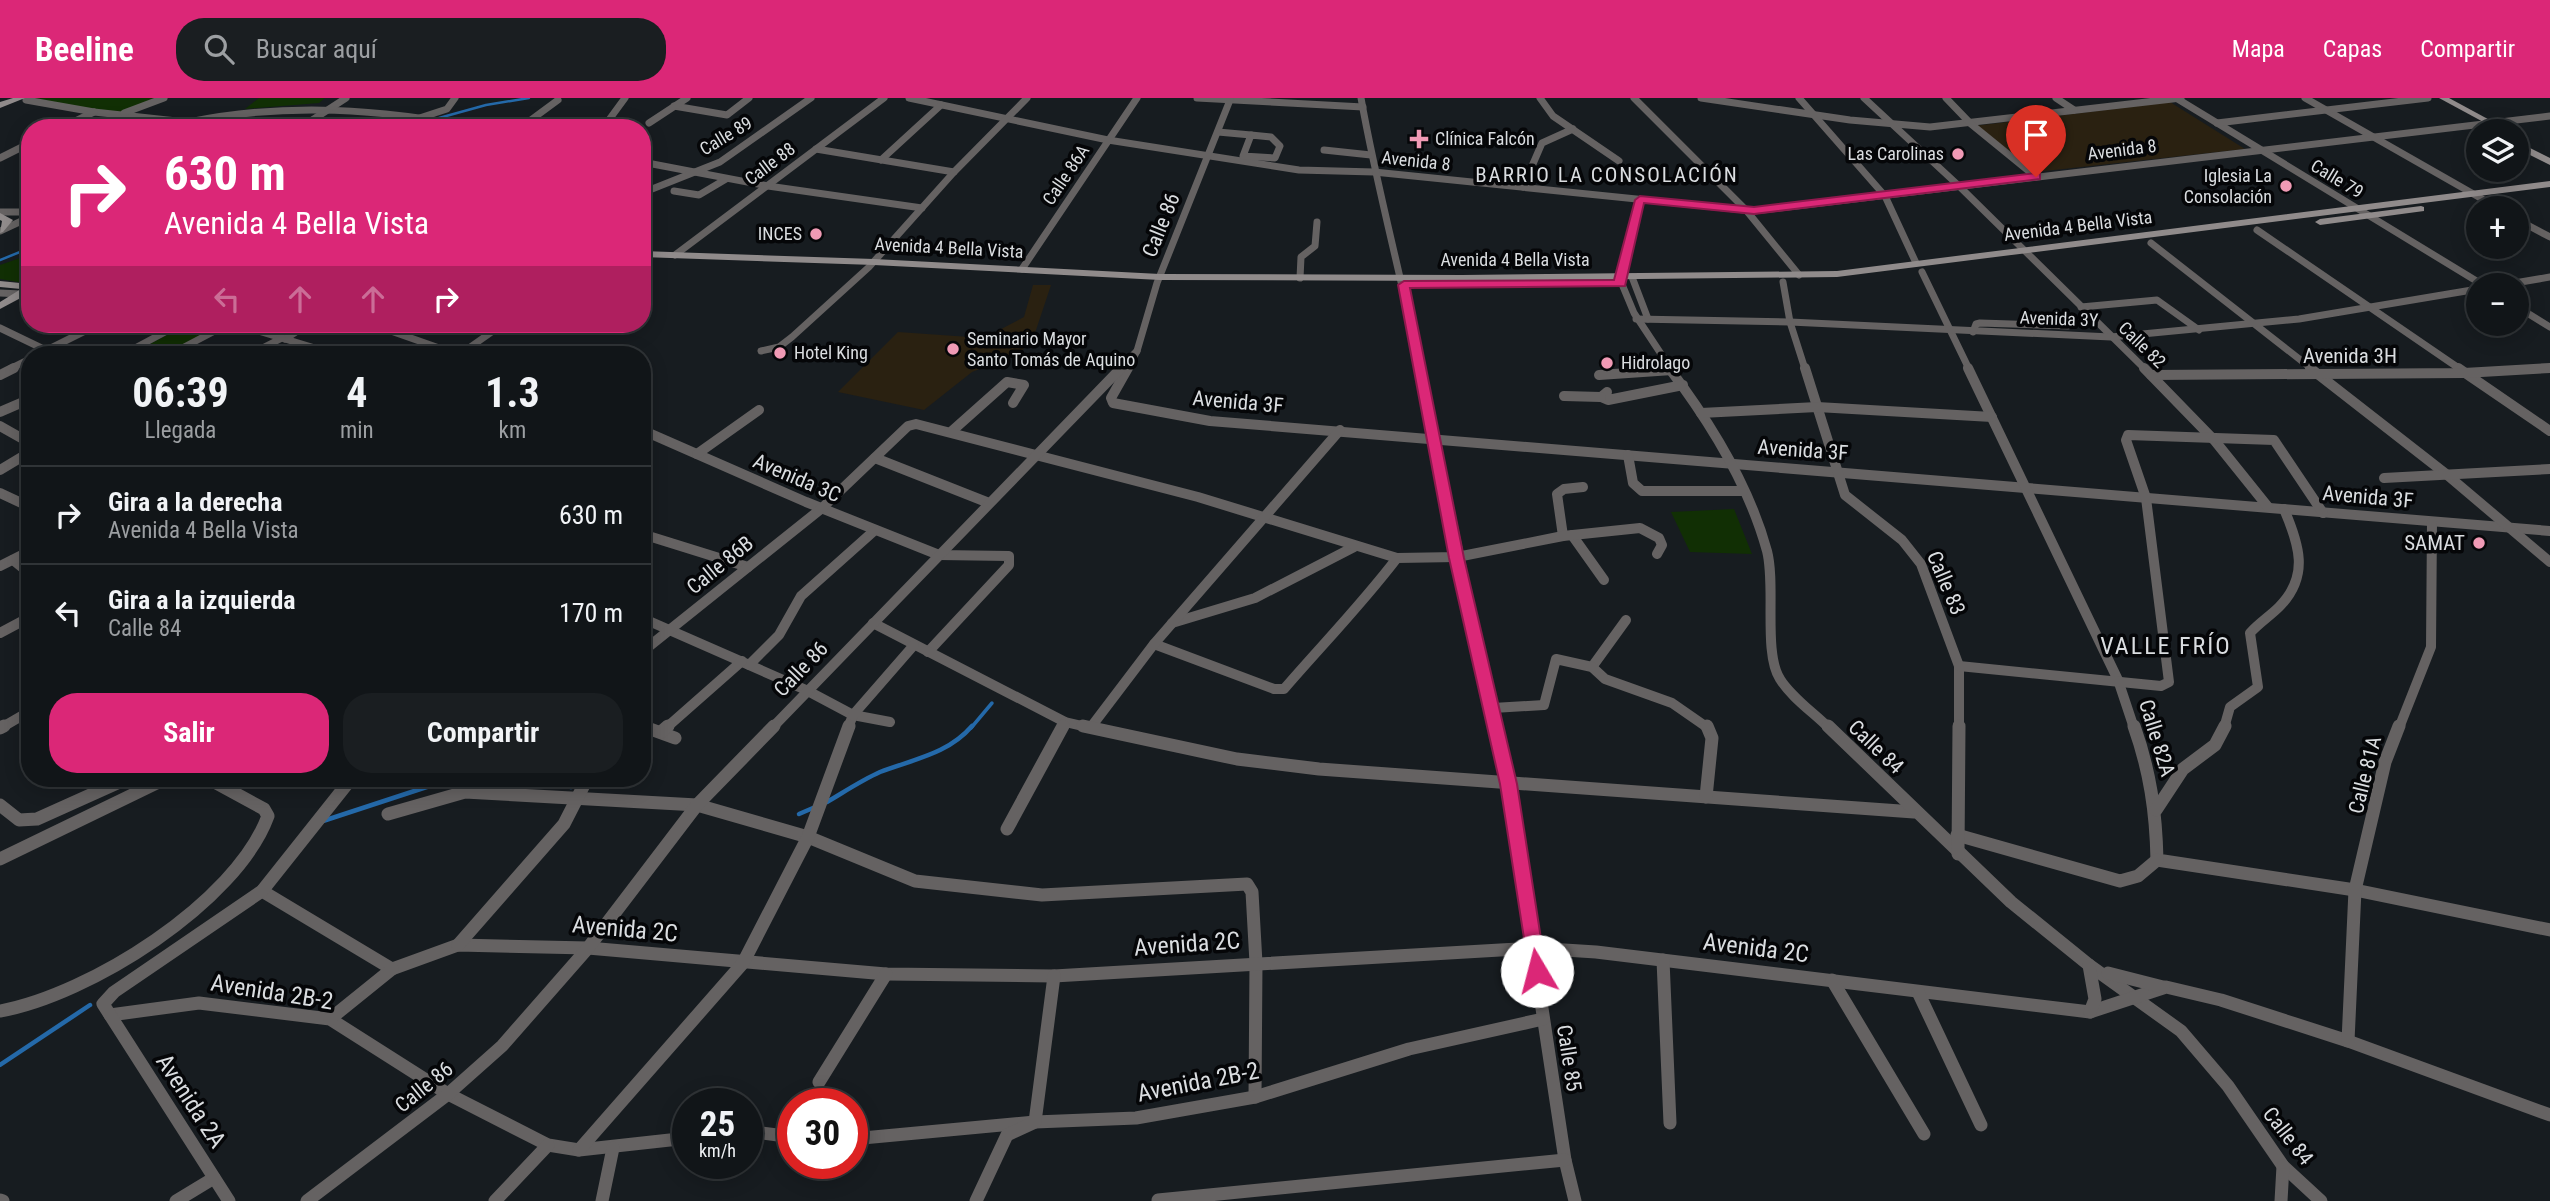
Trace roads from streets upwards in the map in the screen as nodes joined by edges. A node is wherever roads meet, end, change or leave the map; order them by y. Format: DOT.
graph roads {
  1 [pos="14,98"];
  2 [pos="164,98"];
  3 [pos="330,98"];
  4 [pos="345,98"];
  5 [pos="455,98"];
  6 [pos="625,98"];
  7 [pos="687,98"];
  8 [pos="750,98"];
  9 [pos="811,98"];
  10 [pos="884,98"];
  11 [pos="909,98"];
  12 [pos="1027,98"];
  13 [pos="1137,98"];
  14 [pos="1197,98"];
  15 [pos="1361,98"];
  16 [pos="1540,98"];
  17 [pos="1634,98"];
  18 [pos="1701,98"];
  19 [pos="1799,98"];
  20 [pos="1864,98"];
  21 [pos="1946,98"];
  22 [pos="2056,98"];
  23 [pos="2178,98"];
  24 [pos="2305,98"];
  25 [pos="2429,98"];
  26 [pos="2444,98"];
  27 [pos="26,99"];
  28 [pos="558,100"];
  29 [pos="1230,100"];
  30 [pos="248,104"];
  31 [pos="0,105"];
  32 [pos="321,105"];
  33 [pos="942,105"];
  34 [pos="335,106"];
  35 [pos="674,106"];
  36 [pos="1363,107"];
  37 [pos="2325,109"];
  38 [pos="241,110"];
  39 [pos="2074,110"];
  40 [pos="94,112"];
  41 [pos="120,115"];
  42 [pos="1817,116"];
  43 [pos="2550,116"];
  44 [pos="420,118"];
  45 [pos="80,119"];
  46 [pos="159,119"];
  47 [pos="201,119"];
  48 [pos="314,119"];
  49 [pos="417,119"];
  50 [pos="429,119"];
  51 [pos="532,119"];
  52 [pos="610,119"];
  53 [pos="1006,119"];
  54 [pos="2469,119"];
  55 [pos="2478,119"];
  56 [pos="2529,120"];
  57 [pos="651,122"];
  58 [pos="2217,122"];
  59 [pos="1892,124"];
  60 [pos="1971,124"];
  61 [pos="2466,125"];
  62 [pos="1573,129"];
  63 [pos="1219,132"];
  64 [pos="1251,135"];
  65 [pos="2373,137"];
  66 [pos="1108,139"];
  67 [pos="2529,144"];
  68 [pos="21,148"];
  69 [pos="0,149"];
  70 [pos="816,149"];
  71 [pos="1324,150"];
  72 [pos="2260,150"];
  73 [pos="14,151"];
  74 [pos="21,151"];
  75 [pos="2529,151"];
  76 [pos="1371,155"];
  77 [pos="2550,155"];
  78 [pos="0,158"];
  79 [pos="1209,158"];
  80 [pos="881,160"];
  81 [pos="1619,161"];
  82 [pos="2550,162"];
  83 [pos="651,164"];
  84 [pos="690,172"];
  85 [pos="954,172"];
  86 [pos="1374,172"];
  87 [pos="2036,177"];
  88 [pos="726,178"];
  89 [pos="2550,184"];
  90 [pos="768,186"];
  91 [pos="1959,186"];
  92 [pos="1523,187"];
  93 [pos="651,189"];
  94 [pos="674,191"];
  95 [pos="2550,192"];
  96 [pos="2471,193"];
  97 [pos="1885,196"];
  98 [pos="2477,196"];
  99 [pos="2517,196"];
  100 [pos="1640,200"];
  101 [pos="2466,203"];
  102 [pos="922,208"];
  103 [pos="2355,208"];
  104 [pos="1746,210"];
  105 [pos="0,214"];
  106 [pos="21,215"];
  107 [pos="2369,216"];
  108 [pos="21,220"];
  109 [pos="1317,222"];
  110 [pos="2529,226"];
  111 [pos="2257,230"];
  112 [pos="0,231"];
  113 [pos="2550,237"];
  114 [pos="2151,243"];
  115 [pos="651,254"];
  116 [pos="675,255"];
  117 [pos="2029,255"];
  118 [pos="651,260"];
  119 [pos="871,265"];
  120 [pos="1919,268"];
  121 [pos="1022,270"];
  122 [pos="1799,275"];
  123 [pos="2466,275"];
  124 [pos="2550,277"];
  125 [pos="1300,278"];
  126 [pos="1159,280"];
  127 [pos="1403,281"];
  128 [pos="1620,281"];
  129 [pos="1633,281"];
  130 [pos="2529,281"];
  131 [pos="1783,282"];
  132 [pos="0,285"];
  133 [pos="21,290"];
  134 [pos="2466,291"];
  135 [pos="21,292"];
  136 [pos="0,293"];
  137 [pos="21,295"];
  138 [pos="0,306"];
  139 [pos="2081,307"];
  140 [pos="2367,307"];
  141 [pos="2529,314"];
  142 [pos="1642,319"];
  143 [pos="1790,322"];
  144 [pos="2257,324"];
  145 [pos="2068,327"];
  146 [pos="2550,327"];
  147 [pos="0,328"];
  148 [pos="2199,330"];
  149 [pos="1952,331"];
  150 [pos="1973,332"];
  151 [pos="81,333"];
  152 [pos="163,333"];
  153 [pos="211,333"];
  154 [pos="266,333"];
  155 [pos="292,333"];
  156 [pos="397,333"];
  157 [pos="490,333"];
  158 [pos="2111,337"];
  159 [pos="283,338"];
  160 [pos="38,346"];
  161 [pos="55,346"];
  162 [pos="139,346"];
  163 [pos="186,346"];
  164 [pos="267,346"];
  165 [pos="309,346"];
  166 [pos="433,346"];
  167 [pos="472,346"];
  168 [pos="761,351"];
  169 [pos="1137,351"];
  170 [pos="21,364"];
  171 [pos="2550,368"];
  172 [pos="1672,370"];
  173 [pos="1650,372"];
  174 [pos="2319,373"];
  175 [pos="2463,373"];
  176 [pos="0,375"];
  177 [pos="1599,375"];
  178 [pos="2151,375"];
  179 [pos="1683,386"];
  180 [pos="1661,389"];
  181 [pos="1564,396"];
  182 [pos="21,403"];
  183 [pos="1013,403"];
  184 [pos="1817,407"];
  185 [pos="759,410"];
  186 [pos="0,412"];
  187 [pos="1702,413"];
  188 [pos="1992,417"];
  189 [pos="0,426"];
  190 [pos="1340,430"];
  191 [pos="952,431"];
  192 [pos="2550,431"];
  193 [pos="653,434"];
  194 [pos="21,438"];
  195 [pos="1433,438"];
  196 [pos="2215,440"];
  197 [pos="697,454"];
  198 [pos="1036,454"];
  199 [pos="1628,456"];
  200 [pos="21,457"];
  201 [pos="875,458"];
  202 [pos="1731,464"];
  203 [pos="2550,469"];
  204 [pos="0,470"];
  205 [pos="1840,471"];
  206 [pos="2446,474"];
  207 [pos="2384,478"];
  208 [pos="1583,487"];
  209 [pos="2025,487"];
  210 [pos="1743,491"];
  211 [pos="0,492"];
  212 [pos="2146,498"];
  213 [pos="21,502"];
  214 [pos="989,503"];
  215 [pos="822,508"];
  216 [pos="2268,508"];
  217 [pos="2284,509"];
  218 [pos="2323,513"];
  219 [pos="1266,517"];
  220 [pos="2432,522"];
  221 [pos="2511,528"];
  222 [pos="876,530"];
  223 [pos="2550,531"];
  224 [pos="1567,535"];
  225 [pos="651,537"];
  226 [pos="1354,547"];
  227 [pos="1657,554"];
  228 [pos="939,555"];
  229 [pos="21,556"];
  230 [pos="1397,558"];
  231 [pos="1457,558"];
  232 [pos="13,560"];
  233 [pos="2550,562"];
  234 [pos="0,566"];
  235 [pos="21,567"];
  236 [pos="747,567"];
  237 [pos="1604,580"];
  238 [pos="1626,620"];
  239 [pos="21,622"];
  240 [pos="651,622"];
  241 [pos="873,623"];
  242 [pos="1172,623"];
  243 [pos="671,630"];
  244 [pos="0,633"];
  245 [pos="1154,644"];
  246 [pos="651,645"];
  247 [pos="914,645"];
  248 [pos="928,652"];
  249 [pos="746,663"];
  250 [pos="1959,666"];
  251 [pos="1592,667"];
  252 [pos="2118,680"];
  253 [pos="806,690"];
  254 [pos="1493,708"];
  255 [pos="21,715"];
  256 [pos="853,715"];
  257 [pos="890,722"];
  258 [pos="1065,722"];
  259 [pos="1091,727"];
  260 [pos="0,728"];
  261 [pos="651,729"];
  262 [pos="651,731"];
  263 [pos="674,738"];
  264 [pos="1508,784"];
  265 [pos="108,787"];
  266 [pos="148,787"];
  267 [pos="224,787"];
  268 [pos="345,787"];
  269 [pos="582,787"];
  270 [pos="577,797"];
  271 [pos="1706,797"];
  272 [pos="0,805"];
  273 [pos="697,806"];
  274 [pos="2156,810"];
  275 [pos="1914,812"];
  276 [pos="388,814"];
  277 [pos="1007,829"];
  278 [pos="1957,835"];
  279 [pos="808,837"];
  280 [pos="1958,854"];
  281 [pos="0,859"];
  282 [pos="2157,860"];
  283 [pos="2355,890"];
  284 [pos="262,891"];
  285 [pos="2550,930"];
  286 [pos="458,945"];
  287 [pos="588,947"];
  288 [pos="1533,947"];
  289 [pos="1663,960"];
  290 [pos="1256,962"];
  291 [pos="743,963"];
  292 [pos="2089,965"];
  293 [pos="392,968"];
  294 [pos="886,974"];
  295 [pos="1054,976"];
  296 [pos="1832,980"];
  297 [pos="2166,987"];
  298 [pos="1918,992"];
  299 [pos="2135,998"];
  300 [pos="0,1011"];
  301 [pos="2090,1012"];
  302 [pos="330,1019"];
  303 [pos="1543,1019"];
  304 [pos="114,1020"];
  305 [pos="2348,1041"];
  306 [pos="819,1082"];
  307 [pos="448,1094"];
  308 [pos="1255,1097"];
  309 [pos="2550,1115"];
  310 [pos="1035,1122"];
  311 [pos="1670,1123"];
  312 [pos="1980,1125"];
  313 [pos="1924,1134"];
  314 [pos="868,1138"];
  315 [pos="672,1140"];
  316 [pos="548,1145"];
  317 [pos="613,1148"];
  318 [pos="579,1150"];
  319 [pos="1565,1160"];
  320 [pos="2283,1166"];
  321 [pos="214,1178"];
  322 [pos="1158,1200"];
  323 [pos="176,1201"];
  324 [pos="229,1201"];
  325 [pos="307,1201"];
  326 [pos="495,1201"];
  327 [pos="602,1201"];
  328 [pos="976,1201"];
  329 [pos="1575,1201"];
  330 [pos="2281,1201"];
  331 [pos="2321,1201"];
  1 -- 31 [label="street"];
  2 -- 41 [label="street"];
  3 -- 32 [label="street"];
  4 -- 34 [label="street"];
  5 -- 44 [label="street"];
  6 -- 52 [label="street"];
  7 -- 35 [label="street"];
  8 -- 35 [label="street"];
  9 -- 84 [label="street, Calle 89"];
  10 -- 70 [label="street, Calle 88"];
  11 -- 33 [label="street, Avenida 8"];
  12 -- 53 [label="street"];
  13 -- 66 [label="street, Calle 86A"];
  14 -- 29 [label="street"];
  15 -- 36 [label="street, Calle 85"];
  16 -- 62 [label="street"];
  17 -- 104 [label="street"];
  18 -- 42 [label="street"];
  19 -- 42 [label="street, Calle 82A"];
  20 -- 59 [label="street, Calle 82"];
  21 -- 60 [label="street"];
  22 -- 39 [label="street"];
  23 -- 39 [label="street"];
  23 -- 58 [label="street, Calle 79"];
  24 -- 37 [label="street"];
  25 -- 37 [label="street"];
  25 -- 54 [label="street"];
  26 -- 55 [label="street"];
  27 -- 31 [label="street"];
  27 -- 40 [label="street"];
  28 -- 51 [label="street"];
  29 -- 36 [label="street"];
  29 -- 63 [label="street, Calle 86"];
  30 -- 38 [label="street"];
  32 -- 34 [label="street"];
  32 -- 38 [label="street"];
  33 -- 53 [label="street, Avenida 8"];
  33 -- 80 [label="street"];
  34 -- 44 [label="street"];
  34 -- 48 [label="street"];
  35 -- 57 [label="street"];
  36 -- 76 [label="street, Calle 85"];
  37 -- 58 [label="street"];
  37 -- 65 [label="street"];
  38 -- 47 [label="street"];
  39 -- 60 [label="street"];
  40 -- 41 [label="street"];
  40 -- 45 [label="street"];
  41 -- 46 [label="street"];
  42 -- 59 [label="street"];
  42 -- 97 [label="street, Calle 82A"];
  43 -- 56 [label="street"];
  44 -- 49 [label="street"];
  44 -- 50 [label="street"];
  53 -- 66 [label="street, Avenida 8"];
  53 -- 85 [label="street"];
  58 -- 72 [label="street, Calle 79"];
  59 -- 60 [label="street"];
  59 -- 91 [label="street, Calle 82"];
  60 -- 87 [label="street"];
  61 -- 65 [label="street, Avenida 8"];
  62 -- 81 [label="street"];
  62 -- 92 [label="street"];
  63 -- 64 [label="street"];
  63 -- 79 [label="street, Calle 86"];
  64 -- 64 [label="street"];
  65 -- 72 [label="street, Avenida 8"];
  65 -- 96 [label="street"];
  66 -- 79 [label="street, Avenida 8"];
  66 -- 121 [label="street, Calle 86A"];
  67 -- 77 [label="street"];
  68 -- 73 [label="street"];
  69 -- 73 [label="street"];
  70 -- 80 [label="street"];
  70 -- 90 [label="street, Calle 88"];
  71 -- 76 [label="street"];
  72 -- 87 [label="street, Avenida 8"];
  72 -- 103 [label="street, Calle 79"];
  73 -- 74 [label="street"];
  73 -- 78 [label="street"];
  75 -- 82 [label="street"];
  76 -- 86 [label="street, Calle 85"];
  79 -- 86 [label="street, Avenida 8"];
  79 -- 126 [label="street, Calle 86"];
  80 -- 85 [label="street"];
  83 -- 84 [label="street"];
  84 -- 88 [label="street"];
  84 -- 93 [label="street, Calle 89"];
  85 -- 102 [label="street"];
  86 -- 92 [label="street, Avenida 8"];
  86 -- 127 [label="street, Calle 85"];
  87 -- 91 [label="street, Avenida 8"];
  88 -- 90 [label="street"];
  88 -- 94 [label="street"];
  89 -- 96 [label="street, Avenida 4 Bella Vista"];
  90 -- 102 [label="street"];
  90 -- 116 [label="street, Calle 88"];
  91 -- 97 [label="street, Avenida 8"];
  91 -- 117 [label="street, Calle 82"];
  92 -- 100 [label="street, Avenida 8"];
  95 -- 99 [label="street, Avenida 4 Bella Vista"];
  96 -- 98 [label="street"];
  96 -- 103 [label="street, Avenida 4 Bella Vista"];
  97 -- 104 [label="street, Avenida 8"];
  97 -- 120 [label="street, Calle 82A"];
  100 -- 104 [label="street, Avenida 8"];
  100 -- 128 [label="street"];
  101 -- 107 [label="street, Avenida 4 Bella Vista"];
  102 -- 119 [label="street"];
  103 -- 107 [label="street, Calle 79"];
  103 -- 117 [label="street, Avenida 4 Bella Vista"];
  104 -- 122 [label="street"];
  105 -- 106 [label="street"];
  105 -- 112 [label="street"];
  107 -- 111 [label="street, Avenida 4 Bella Vista"];
  107 -- 123 [label="street, Calle 79"];
  108 -- 112 [label="street"];
  109 -- 125 [label="street"];
  110 -- 113 [label="street"];
  111 -- 114 [label="street, Avenida 4 Bella Vista"];
  111 -- 140 [label="street"];
  114 -- 117 [label="street, Avenida 4 Bella Vista"];
  114 -- 144 [label="street"];
  115 -- 116 [label="street, Avenida 4 Bella Vista"];
  116 -- 119 [label="street, Avenida 4 Bella Vista"];
  117 -- 120 [label="street, Avenida 4 Bella Vista"];
  117 -- 139 [label="street, Calle 82"];
  118 -- 119 [label="street, Avenida 4 Bella Vista"];
  119 -- 121 [label="street, Avenida 4 Bella Vista"];
  119 -- 126 [label="street, Avenida 4 Bella Vista"];
  119 -- 168 [label="street"];
  120 -- 122 [label="street, Avenida 4 Bella Vista"];
  120 -- 131 [label="street, Avenida 4 Bella Vista"];
  120 -- 149 [label="street, Calle 82A"];
  121 -- 126 [label="street, Avenida 4 Bella Vista"];
  122 -- 129 [label="street, Avenida 4 Bella Vista"];
  124 -- 130 [label="street"];
  125 -- 126 [label="street, Avenida 4 Bella Vista"];
  125 -- 127 [label="street, Avenida 4 Bella Vista"];
  126 -- 127 [label="street, Avenida 4 Bella Vista"];
  126 -- 169 [label="street, Calle 86"];
  127 -- 128 [label="street, Avenida 4 Bella Vista"];
  127 -- 195 [label="street, Calle 85"];
  128 -- 129 [label="street, Avenida 4 Bella Vista"];
  128 -- 142 [label="street, Calle 84"];
  129 -- 131 [label="street, Avenida 4 Bella Vista"];
  129 -- 142 [label="street, Calle 84"];
  131 -- 143 [label="street, Calle 83"];
  132 -- 133 [label="street"];
  134 -- 140 [label="street, Avenida 3Y"];
  135 -- 136 [label="street"];
  137 -- 138 [label="street"];
  139 -- 148 [label="street"];
  139 -- 158 [label="street, Calle 82"];
  140 -- 144 [label="street, Avenida 3Y"];
  140 -- 175 [label="street"];
  141 -- 146 [label="street"];
  142 -- 143 [label="street, Avenida 3Y"];
  142 -- 172 [label="street, Calle 84"];
  143 -- 149 [label="street, Avenida 3Y"];
  143 -- 184 [label="street, Calle 83"];
  144 -- 148 [label="street, Avenida 3Y"];
  144 -- 174 [label="street"];
  145 -- 150 [label="street"];
  147 -- 160 [label="street"];
  148 -- 158 [label="street, Avenida 3Y"];
  149 -- 150 [label="street, Avenida 3Y"];
  149 -- 188 [label="street, Calle 82A"];
  150 -- 158 [label="street, Avenida 3Y"];
  151 -- 161 [label="street"];
  152 -- 162 [label="street"];
  153 -- 163 [label="street"];
  154 -- 159 [label="street"];
  155 -- 159 [label="street"];
  156 -- 166 [label="street"];
  157 -- 167 [label="street"];
  158 -- 178 [label="street, Calle 82"];
  159 -- 164 [label="street"];
  159 -- 165 [label="street"];
  169 -- 190 [label="street, Avenida 3F"];
  169 -- 198 [label="street, Calle 86"];
  170 -- 176 [label="street"];
  171 -- 175 [label="street, Avenida 3H"];
  172 -- 173 [label="street"];
  172 -- 179 [label="street, Calle 84"];
  173 -- 177 [label="street"];
  173 -- 180 [label="street"];
  174 -- 175 [label="street, Avenida 3H"];
  174 -- 178 [label="street, Avenida 3H"];
  174 -- 206 [label="street"];
  175 -- 192 [label="street"];
  178 -- 196 [label="street, Calle 82"];
  179 -- 180 [label="street"];
  179 -- 187 [label="street, Calle 84"];
  180 -- 181 [label="street"];
  182 -- 186 [label="street"];
  183 -- 191 [label="street"];
  184 -- 187 [label="street"];
  184 -- 188 [label="street"];
  184 -- 205 [label="street, Calle 83"];
  185 -- 197 [label="street"];
  187 -- 202 [label="street, Calle 84"];
  188 -- 209 [label="street, Calle 82A"];
  189 -- 194 [label="street"];
  190 -- 195 [label="street, Avenida 3F"];
  190 -- 219 [label="street"];
  191 -- 198 [label="street"];
  191 -- 201 [label="street, Calle 86B"];
  193 -- 197 [label="street, Avenida 3C"];
  195 -- 199 [label="street, Avenida 3F"];
  195 -- 231 [label="street, Calle 85"];
  196 -- 212 [label="street"];
  196 -- 216 [label="street, Calle 82"];
  196 -- 218 [label="street"];
  197 -- 215 [label="street, Avenida 3C"];
  198 -- 214 [label="street, Calle 86"];
  198 -- 219 [label="street"];
  199 -- 202 [label="street, Avenida 3F"];
  199 -- 210 [label="street"];
  200 -- 204 [label="street"];
  201 -- 214 [label="street"];
  201 -- 215 [label="street, Calle 86B"];
  202 -- 205 [label="street, Avenida 3F"];
  202 -- 210 [label="street, Calle 84"];
  203 -- 206 [label="street"];
  205 -- 209 [label="street, Avenida 3F"];
  205 -- 250 [label="street, Calle 83"];
  206 -- 207 [label="street"];
  206 -- 221 [label="street"];
  208 -- 224 [label="street"];
  209 -- 212 [label="street, Avenida 3F"];
  209 -- 252 [label="street, Calle 82A"];
  210 -- 275 [label="street, Calle 84"];
  211 -- 213 [label="street"];
  212 -- 216 [label="street, Avenida 3F"];
  212 -- 252 [label="street"];
  214 -- 228 [label="street, Calle 86"];
  215 -- 222 [label="street, Avenida 3C"];
  215 -- 236 [label="street, Calle 86B"];
  216 -- 217 [label="street, Avenida 3F"];
  217 -- 218 [label="street, Avenida 3F"];
  217 -- 274 [label="street"];
  218 -- 220 [label="street, Avenida 3F"];
  219 -- 226 [label="street"];
  219 -- 242 [label="street"];
  220 -- 221 [label="street, Avenida 3F"];
  220 -- 283 [label="street, Calle 81A"];
  221 -- 223 [label="street, Avenida 3F"];
  221 -- 233 [label="street"];
  222 -- 228 [label="street, Avenida 3C"];
  222 -- 249 [label="street"];
  224 -- 227 [label="street"];
  224 -- 231 [label="street"];
  224 -- 237 [label="street"];
  225 -- 236 [label="street"];
  226 -- 230 [label="street"];
  226 -- 242 [label="street"];
  228 -- 241 [label="street, Calle 86"];
  228 -- 248 [label="street"];
  229 -- 232 [label="street"];
  230 -- 231 [label="street"];
  230 -- 245 [label="street"];
  231 -- 254 [label="street, Calle 85"];
  232 -- 234 [label="street"];
  232 -- 235 [label="street"];
  236 -- 243 [label="street, Calle 86B"];
  238 -- 251 [label="street"];
  239 -- 244 [label="street"];
  240 -- 243 [label="street"];
  241 -- 247 [label="street"];
  241 -- 253 [label="street, Calle 86"];
  242 -- 245 [label="street"];
  243 -- 246 [label="street, Calle 86B"];
  243 -- 249 [label="street"];
  245 -- 259 [label="street"];
  247 -- 248 [label="street"];
  247 -- 256 [label="street"];
  248 -- 258 [label="street"];
  249 -- 253 [label="street"];
  249 -- 261 [label="street"];
  250 -- 252 [label="street"];
  250 -- 278 [label="street, Calle 83"];
  251 -- 254 [label="street"];
  251 -- 271 [label="street"];
  252 -- 274 [label="street, Calle 82A"];
  253 -- 256 [label="street"];
  253 -- 273 [label="street, Calle 86"];
  254 -- 264 [label="street, Calle 85"];
  255 -- 260 [label="street"];
  256 -- 257 [label="street"];
  256 -- 279 [label="street"];
  258 -- 259 [label="street"];
  258 -- 277 [label="street"];
  259 -- 264 [label="street"];
  262 -- 263 [label="street"];
  264 -- 271 [label="street"];
  264 -- 288 [label="street, Calle 85"];
  265 -- 272 [label="street"];
  266 -- 281 [label="street"];
  267 -- 300 [label="street"];
  268 -- 284 [label="street"];
  269 -- 270 [label="street"];
  270 -- 273 [label="street"];
  270 -- 276 [label="street"];
  270 -- 286 [label="street"];
  271 -- 275 [label="street"];
  273 -- 279 [label="street"];
  273 -- 287 [label="street, Calle 86"];
  274 -- 282 [label="street, Calle 82A"];
  275 -- 280 [label="street, Calle 84"];
  278 -- 280 [label="street, Calle 83"];
  278 -- 282 [label="street"];
  279 -- 290 [label="street"];
  279 -- 291 [label="street"];
  280 -- 292 [label="street, Calle 84"];
  282 -- 283 [label="street"];
  283 -- 285 [label="street"];
  283 -- 305 [label="street, Calle 81A"];
  284 -- 293 [label="street"];
  284 -- 304 [label="street"];
  286 -- 287 [label="street, Avenida 2C"];
  286 -- 293 [label="street, Avenida 2C"];
  287 -- 291 [label="street, Avenida 2C"];
  287 -- 307 [label="street, Calle 86"];
  288 -- 289 [label="street, Avenida 2C"];
  288 -- 290 [label="street, Avenida 2C"];
  288 -- 303 [label="street, Calle 85"];
  289 -- 296 [label="street, Avenida 2C"];
  289 -- 311 [label="street"];
  290 -- 295 [label="street, Avenida 2C"];
  290 -- 308 [label="street"];
  291 -- 294 [label="street, Avenida 2C"];
  291 -- 318 [label="street"];
  292 -- 297 [label="street"];
  292 -- 299 [label="street, Calle 84"];
  292 -- 301 [label="street"];
  293 -- 302 [label="street"];
  294 -- 295 [label="street, Avenida 2C"];
  294 -- 306 [label="street"];
  295 -- 310 [label="street"];
  296 -- 298 [label="street, Avenida 2C"];
  296 -- 313 [label="street"];
  297 -- 299 [label="street, Avenida 2C"];
  297 -- 305 [label="street"];
  298 -- 301 [label="street, Avenida 2C"];
  298 -- 312 [label="street"];
  299 -- 301 [label="street, Avenida 2C"];
  299 -- 320 [label="street, Calle 84"];
  302 -- 304 [label="street, Avenida 2B-2"];
  302 -- 307 [label="street, Avenida 2B-2"];
  303 -- 308 [label="street, Avenida 2B-2"];
  303 -- 319 [label="street, Calle 85"];
  304 -- 321 [label="street, Avenida 2A"];
  305 -- 309 [label="street"];
  307 -- 316 [label="street, Avenida 2B-2"];
  307 -- 325 [label="street, Calle 86"];
  308 -- 310 [label="street, Avenida 2B-2"];
  310 -- 314 [label="street, Avenida 2B-2"];
  310 -- 328 [label="street"];
  315 -- 317 [label="street, Avenida 2B-2"];
  316 -- 318 [label="street, Avenida 2B-2"];
  316 -- 326 [label="street"];
  317 -- 318 [label="street, Avenida 2B-2"];
  317 -- 327 [label="street"];
  319 -- 322 [label="street"];
  319 -- 329 [label="street, Calle 85"];
  320 -- 330 [label="street"];
  320 -- 331 [label="street, Calle 84"];
  321 -- 323 [label="street"];
  321 -- 324 [label="street, Avenida 2A"];
}
